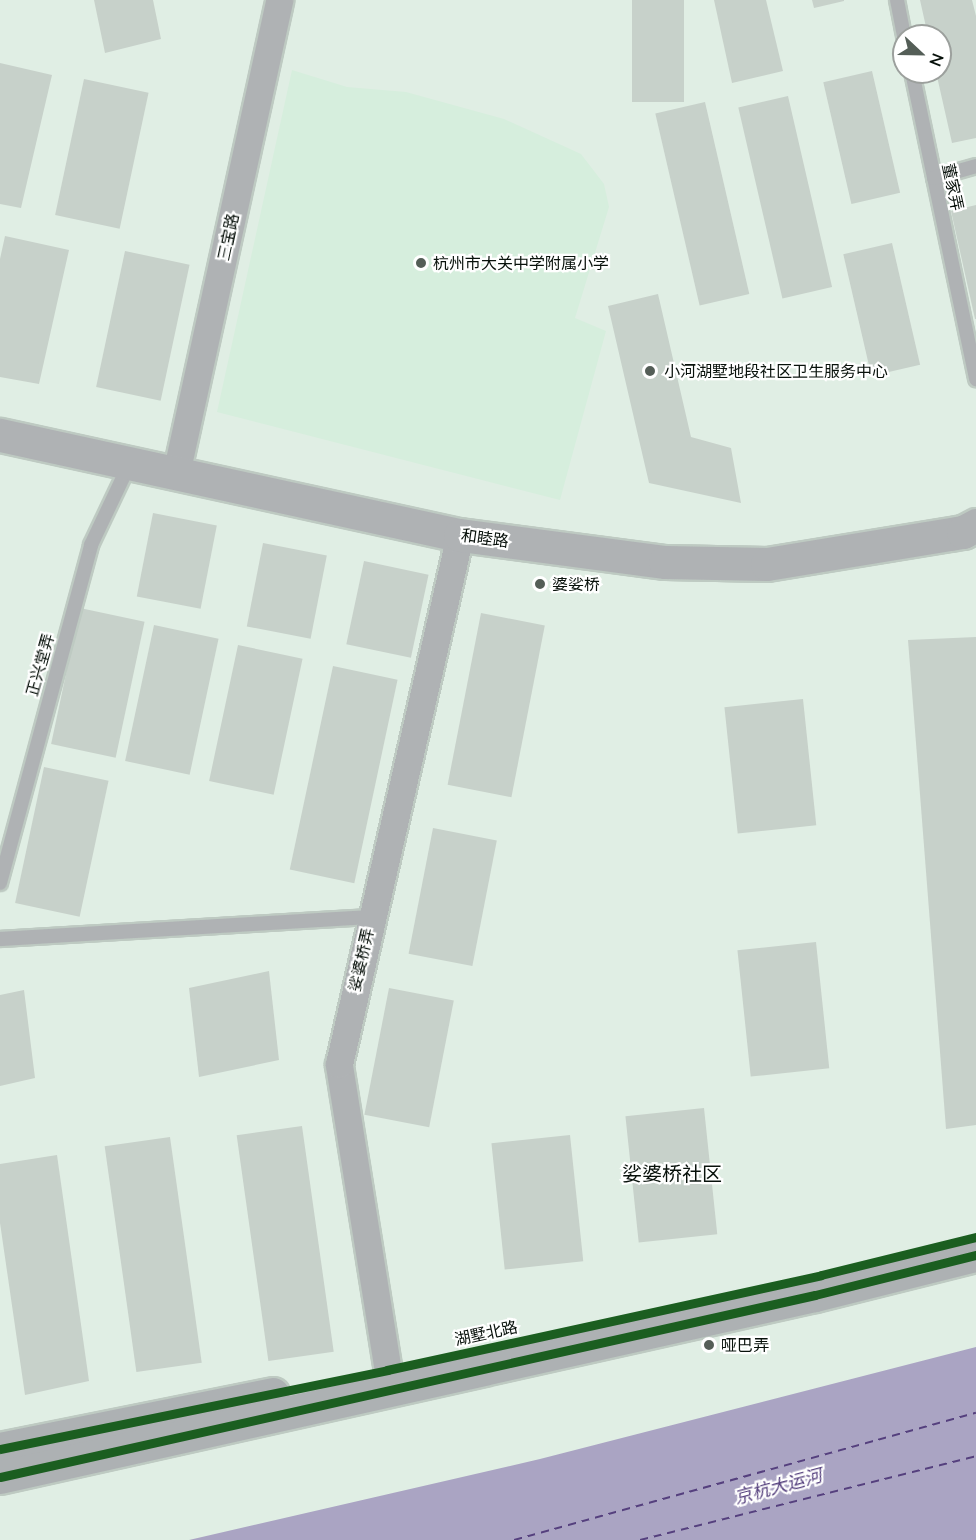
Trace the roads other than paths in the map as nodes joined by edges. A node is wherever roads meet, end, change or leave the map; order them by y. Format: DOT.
graph roads {
  1 [pos="279,0"];
  2 [pos="897,0"];
  3 [pos="902,24"];
  4 [pos="914,84"];
  5 [pos="976,166"];
  6 [pos="934,178"];
  7 [pos="976,380"];
  8 [pos="0,435"];
  9 [pos="130,463"];
  10 [pos="176,474"];
  11 [pos="976,525"];
  12 [pos="460,535"];
  13 [pos="0,883"];
  14 [pos="371,917"];
  15 [pos="0,939"];
  16 [pos="976,1237"];
  17 [pos="976,1255"];
  18 [pos="389,1380"];
  19 [pos="0,1449"];
  20 [pos="0,1478"];
  1 -- 10 [label="street, 三宝路"];
  2 -- 3 [label="lane"];
  4 -- 6 [label="lane, 董家弄"];
  5 -- 6 [label="lane"];
  6 -- 7 [label="lane, 董家弄"];
  8 -- 9 [label="street, 和睦路"];
  9 -- 10 [label="street, 和睦路"];
  9 -- 13 [label="lane, 正兴堂弄"];
  10 -- 12 [label="street, 和睦路"];
  11 -- 12 [label="street, 和睦路"];
  12 -- 14 [label="street, 娑婆桥弄"];
  14 -- 15 [label="lane"];
  14 -- 18 [label="street, 娑婆桥弄"];
  16 -- 18 [label="main road, 湖墅北路"];
  17 -- 18 [label="main road, 湖墅北路"];
  18 -- 19 [label="main road, 湖墅北路"];
  18 -- 20 [label="main road, 湖墅北路"];
}
